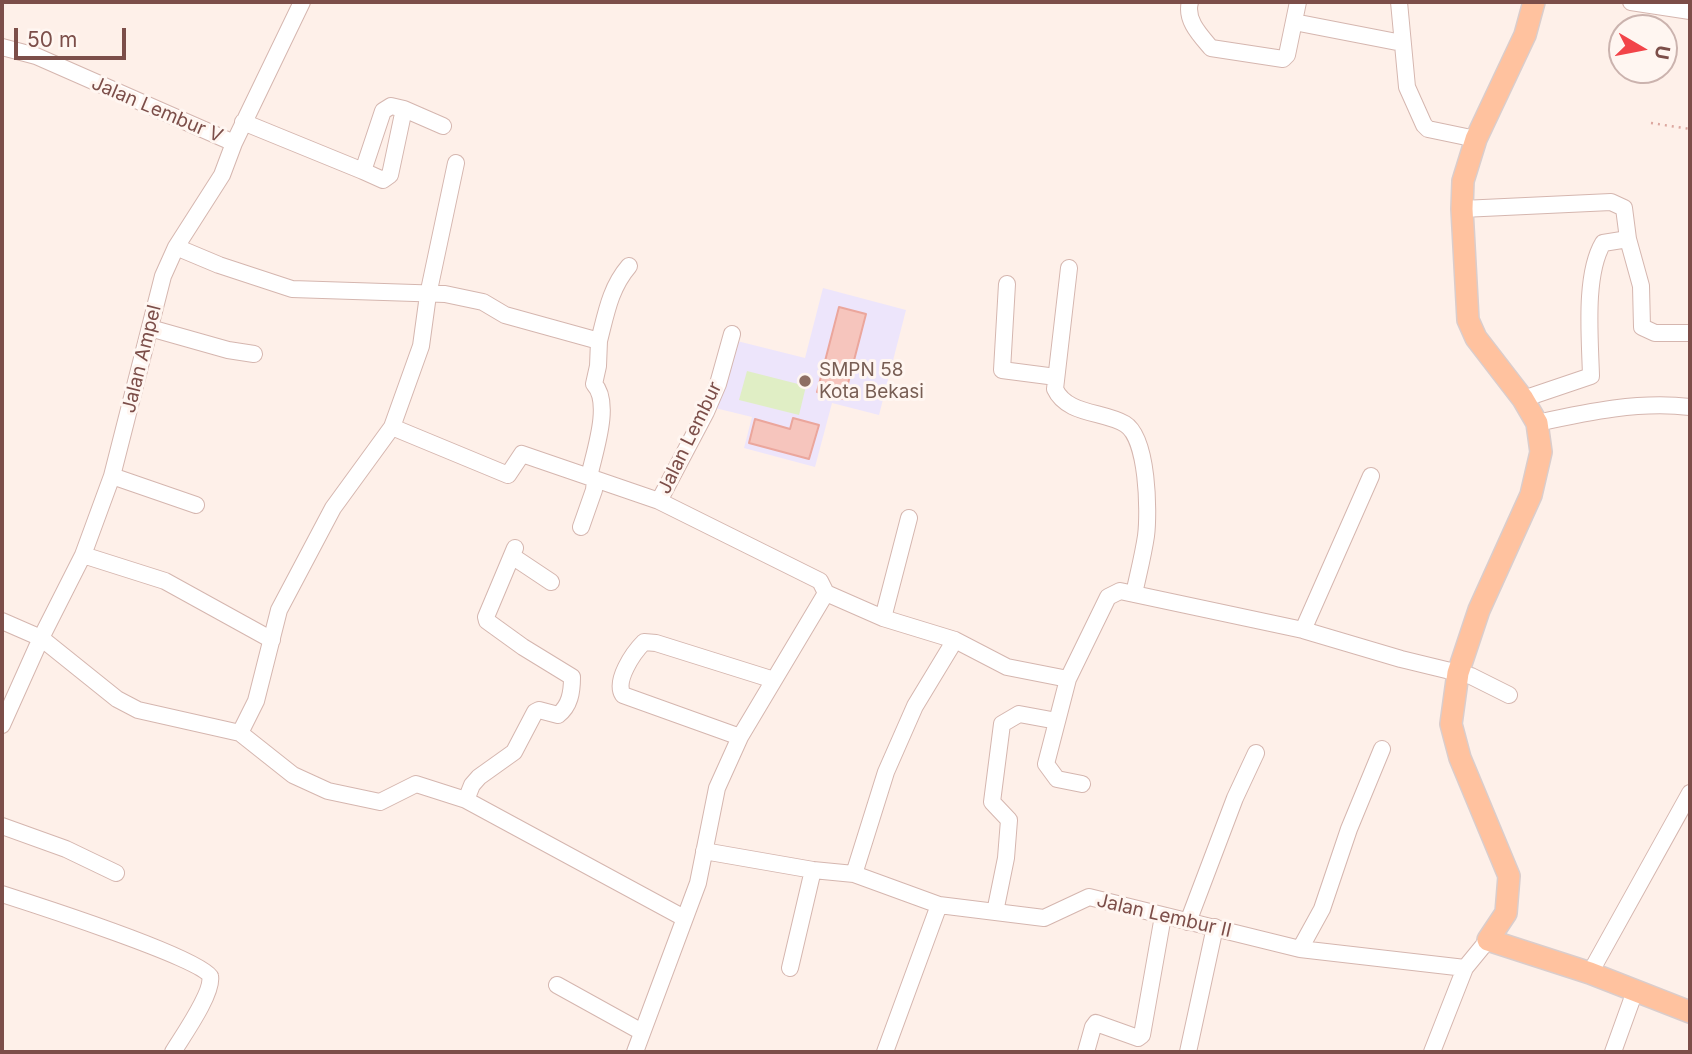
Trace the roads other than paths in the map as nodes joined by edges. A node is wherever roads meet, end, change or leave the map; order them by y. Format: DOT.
graph roads {
  1 [pos="302,2"];
  2 [pos="1190,2"];
  3 [pos="1298,2"];
  4 [pos="1399,2"];
  5 [pos="1535,2"];
  6 [pos="1631,2"];
  7 [pos="1690,12"];
  8 [pos="1294,22"];
  9 [pos="1402,43"];
  10 [pos="2,47"];
  11 [pos="404,109"];
  12 [pos="243,122"];
  13 [pos="443,126"];
  14 [pos="1476,139"];
  15 [pos="234,143"];
  16 [pos="456,163"];
  17 [pos="363,171"];
  18 [pos="1462,209"];
  19 [pos="1628,239"];
  20 [pos="176,247"];
  21 [pos="629,266"];
  22 [pos="1069,268"];
  23 [pos="1007,284"];
  24 [pos="428,295"];
  25 [pos="150,328"];
  26 [pos="1690,333"];
  27 [pos="732,334"];
  28 [pos="599,341"];
  29 [pos="254,354"];
  30 [pos="1056,377"];
  31 [pos="1523,399"];
  32 [pos="1690,407"];
  33 [pos="1537,423"];
  34 [pos="392,427"];
  35 [pos="112,476"];
  36 [pos="1371,476"];
  37 [pos="592,478"];
  38 [pos="659,501"];
  39 [pos="196,505"];
  40 [pos="909,517"];
  41 [pos="581,527"];
  42 [pos="83,555"];
  43 [pos="551,582"];
  44 [pos="826,593"];
  45 [pos="1134,594"];
  46 [pos="883,618"];
  47 [pos="2,621"];
  48 [pos="1303,630"];
  49 [pos="41,638"];
  50 [pos="272,640"];
  51 [pos="955,640"];
  52 [pos="1458,673"];
  53 [pos="1068,679"];
  54 [pos="774,680"];
  55 [pos="1508,695"];
  56 [pos="1057,722"];
  57 [pos="2,725"];
  58 [pos="240,733"];
  59 [pos="740,737"];
  60 [pos="1382,749"];
  61 [pos="1256,752"];
  62 [pos="1082,784"];
  63 [pos="1690,793"];
  64 [pos="466,800"];
  65 [pos="2,826"];
  66 [pos="704,851"];
  67 [pos="813,870"];
  68 [pos="116,873"];
  69 [pos="854,874"];
  70 [pos="2,894"];
  71 [pos="939,905"];
  72 [pos="995,912"];
  73 [pos="1163,916"];
  74 [pos="684,918"];
  75 [pos="1188,922"];
  76 [pos="1215,927"];
  77 [pos="1488,940"];
  78 [pos="1300,949"];
  79 [pos="790,968"];
  80 [pos="1465,968"];
  81 [pos="1590,974"];
  82 [pos="557,985"];
  83 [pos="1635,991"];
  84 [pos="1690,1012"];
  85 [pos="642,1032"];
  86 [pos="173,1052"];
  87 [pos="635,1052"];
  88 [pos="885,1052"];
  89 [pos="1086,1052"];
  90 [pos="1188,1052"];
  91 [pos="1432,1052"];
  92 [pos="1614,1052"];
  1 -- 12 [label="street, Jalan Ampel"];
  2 -- 8 [label="street"];
  3 -- 8 [label="street"];
  4 -- 9 [label="street"];
  5 -- 14 [label="main road"];
  6 -- 7 [label="street"];
  8 -- 9 [label="street"];
  9 -- 14 [label="street"];
  10 -- 15 [label="street, Jalan Lembur V"];
  11 -- 13 [label="street"];
  11 -- 17 [label="street"];
  11 -- 17 [label="street"];
  12 -- 15 [label="street, Jalan Ampel"];
  12 -- 17 [label="street"];
  14 -- 18 [label="main road"];
  15 -- 20 [label="street, Jalan Ampel"];
  16 -- 24 [label="street"];
  18 -- 19 [label="street"];
  18 -- 31 [label="main road"];
  19 -- 26 [label="street"];
  19 -- 31 [label="street"];
  20 -- 24 [label="street"];
  20 -- 25 [label="street, Jalan Ampel"];
  21 -- 28 [label="street"];
  22 -- 30 [label="street"];
  23 -- 30 [label="street"];
  24 -- 28 [label="street"];
  24 -- 34 [label="street"];
  25 -- 29 [label="street"];
  25 -- 35 [label="street, Jalan Ampel"];
  27 -- 38 [label="street, Jalan Lembur"];
  28 -- 37 [label="street"];
  30 -- 45 [label="street"];
  31 -- 33 [label="main road"];
  32 -- 33 [label="street"];
  33 -- 52 [label="main road"];
  34 -- 37 [label="street"];
  34 -- 50 [label="street"];
  35 -- 39 [label="street"];
  35 -- 42 [label="street, Jalan Ampel"];
  36 -- 48 [label="street"];
  37 -- 38 [label="street"];
  37 -- 41 [label="street"];
  38 -- 44 [label="street"];
  40 -- 46 [label="street"];
  42 -- 49 [label="street, Jalan Ampel"];
  42 -- 50 [label="street"];
  43 -- 64 [label="street"];
  44 -- 46 [label="street"];
  44 -- 54 [label="street"];
  45 -- 48 [label="street"];
  45 -- 53 [label="street"];
  46 -- 51 [label="street"];
  47 -- 49 [label="street"];
  48 -- 52 [label="street"];
  49 -- 57 [label="street, Jalan Ampel"];
  49 -- 58 [label="street"];
  50 -- 58 [label="street"];
  51 -- 53 [label="street"];
  51 -- 69 [label="street"];
  52 -- 55 [label="street"];
  52 -- 77 [label="main road"];
  53 -- 56 [label="street"];
  54 -- 59 [label="street"];
  54 -- 59 [label="street"];
  56 -- 62 [label="street"];
  56 -- 72 [label="street"];
  58 -- 64 [label="street"];
  59 -- 66 [label="street"];
  60 -- 78 [label="street"];
  61 -- 75 [label="street"];
  63 -- 81 [label="street"];
  64 -- 74 [label="street"];
  65 -- 68 [label="street"];
  66 -- 67 [label="street, Jalan Lembur II"];
  66 -- 74 [label="street"];
  67 -- 69 [label="street, Jalan Lembur II"];
  67 -- 79 [label="street"];
  69 -- 71 [label="street, Jalan Lembur II"];
  70 -- 86 [label="street"];
  71 -- 72 [label="street, Jalan Lembur II"];
  71 -- 88 [label="street"];
  72 -- 73 [label="street, Jalan Lembur II"];
  73 -- 75 [label="street, Jalan Lembur II"];
  73 -- 89 [label="street"];
  74 -- 85 [label="street"];
  75 -- 76 [label="street, Jalan Lembur II"];
  76 -- 78 [label="street, Jalan Lembur II"];
  76 -- 90 [label="street"];
  77 -- 80 [label="street"];
  77 -- 81 [label="main road"];
  78 -- 80 [label="street, Jalan Lembur II"];
  80 -- 91 [label="street"];
  81 -- 83 [label="main road"];
  82 -- 85 [label="street"];
  83 -- 84 [label="main road"];
  83 -- 92 [label="street"];
  85 -- 87 [label="street"];
}
